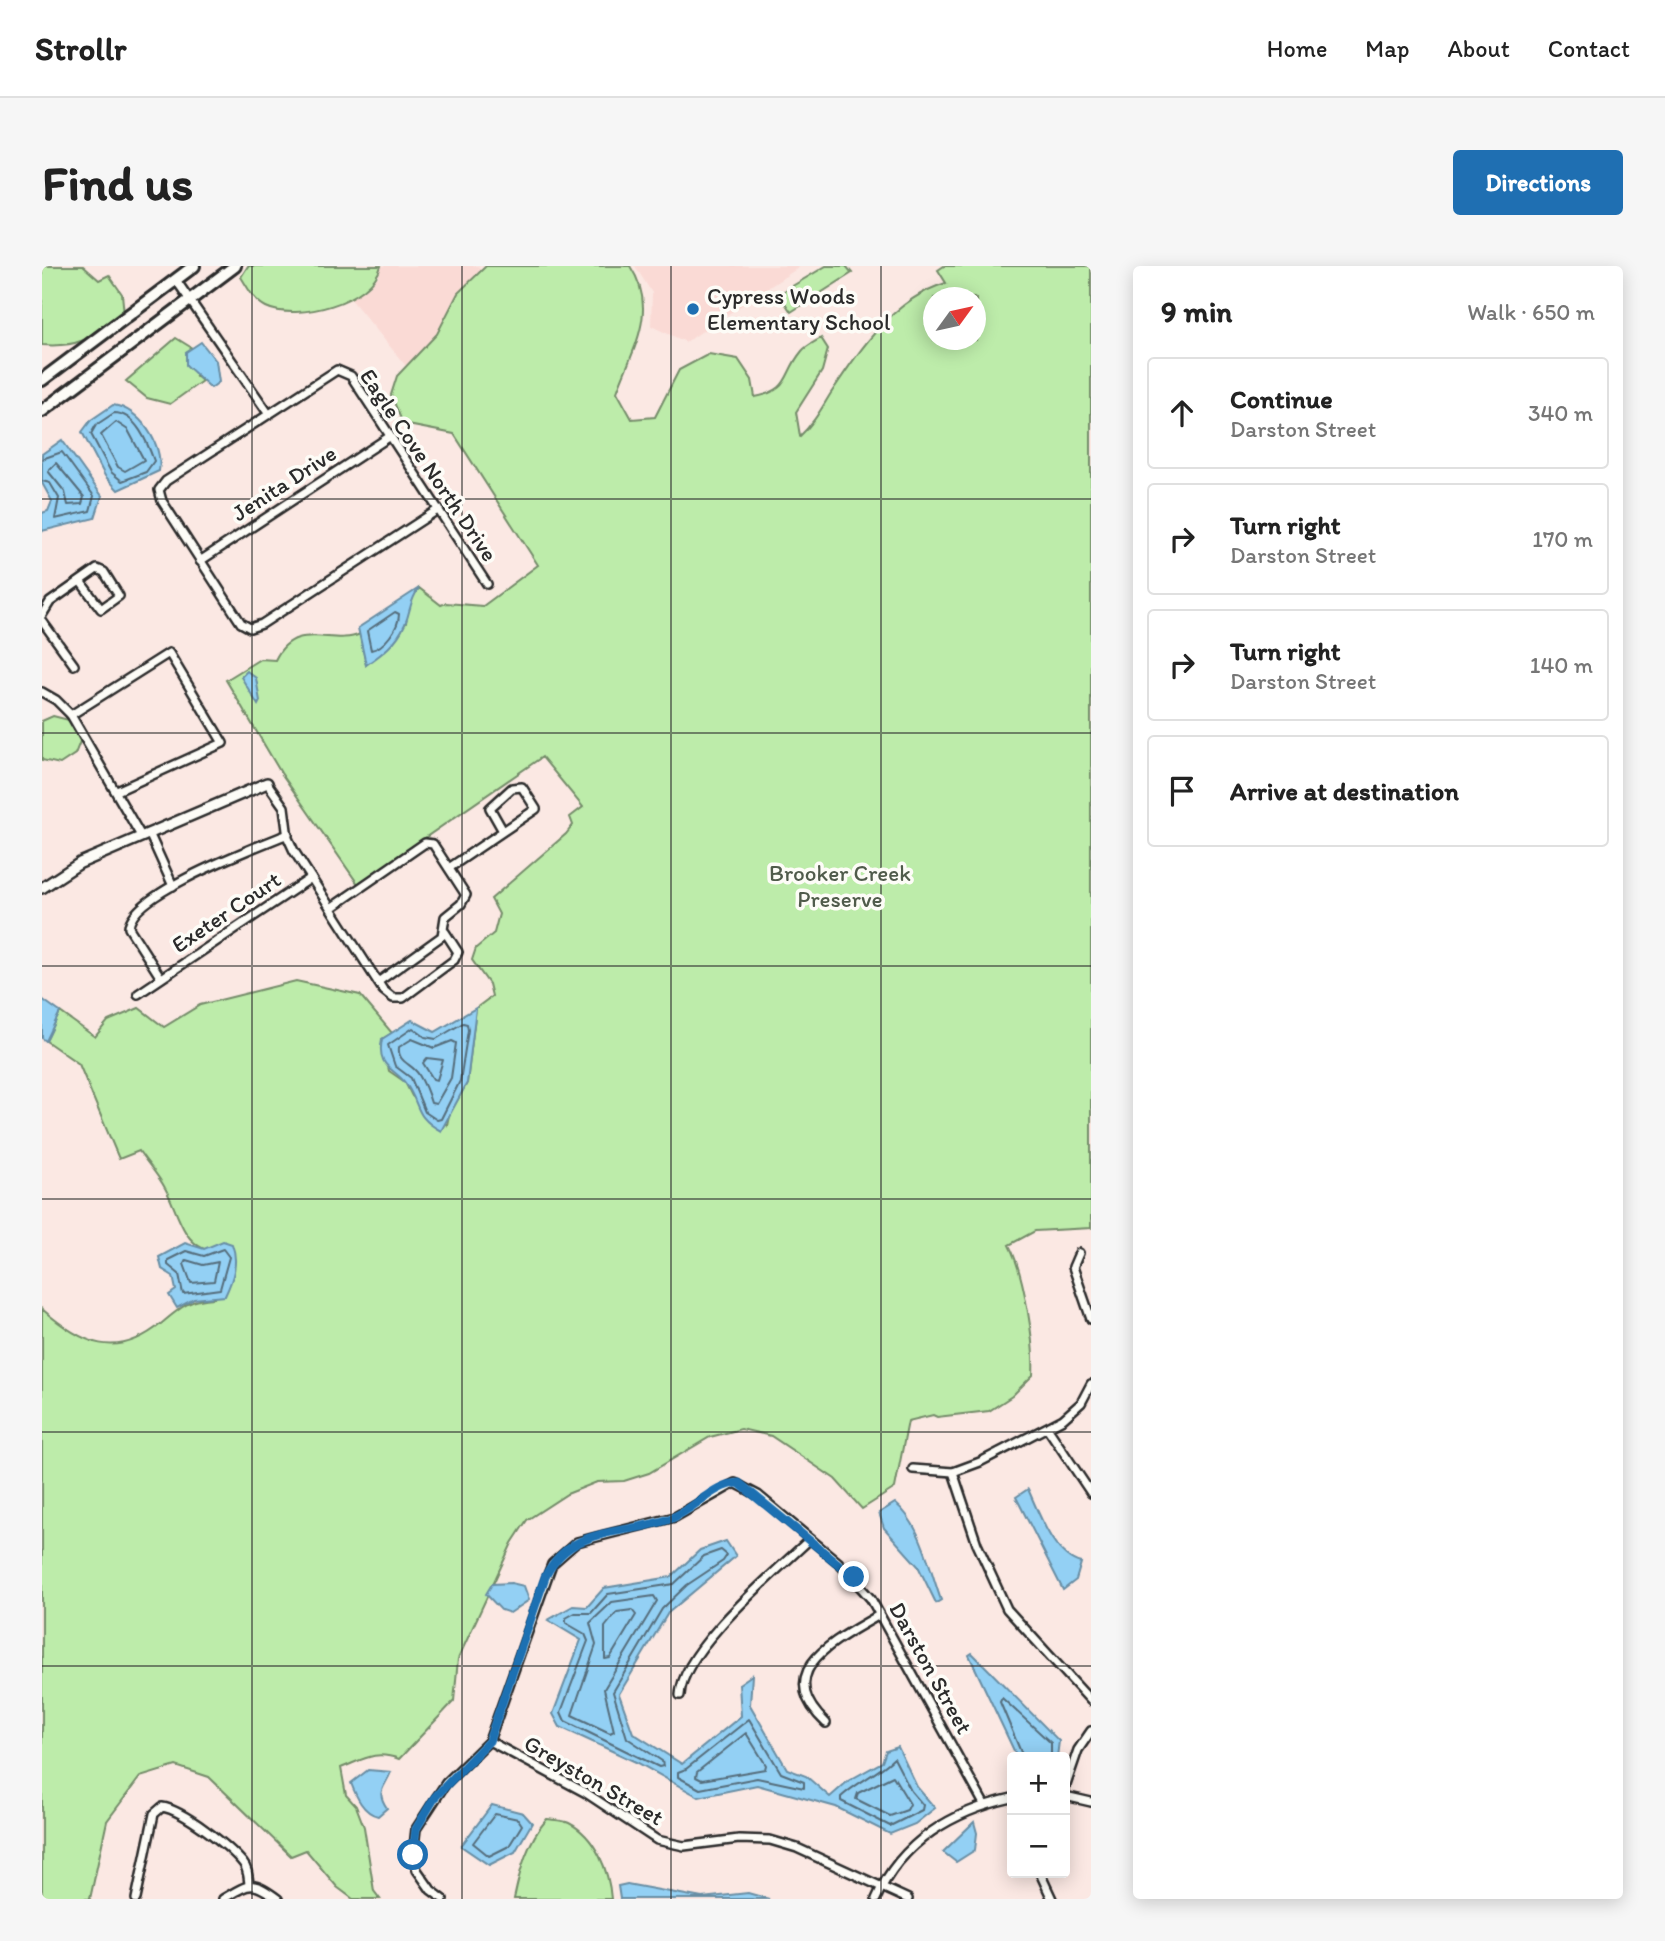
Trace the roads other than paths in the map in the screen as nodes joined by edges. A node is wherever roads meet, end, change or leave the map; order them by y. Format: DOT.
graph roads {
  1 [pos="194,266"];
  2 [pos="235,266"];
  3 [pos="176,280"];
  4 [pos="191,300"];
  5 [pos="42,380"];
  6 [pos="42,411"];
  7 [pos="268,413"];
  8 [pos="389,437"];
  9 [pos="439,509"];
  10 [pos="200,561"];
  11 [pos="80,581"];
  12 [pos="487,584"];
  13 [pos="42,615"];
  14 [pos="42,621"];
  15 [pos="74,665"];
  16 [pos="42,692"];
  17 [pos="71,715"];
  18 [pos="267,783"];
  19 [pos="117,791"];
  20 [pos="503,831"];
  21 [pos="288,834"];
  22 [pos="145,835"];
  23 [pos="449,868"];
  24 [pos="312,878"];
  25 [pos="173,886"];
  26 [pos="42,888"];
  27 [pos="331,908"];
  28 [pos="445,932"];
  29 [pos="162,978"];
  30 [pos="378,982"];
  31 [pos="138,994"];
  32 [pos="1079,1253"];
  33 [pos="1091,1319"];
  34 [pos="1091,1384"];
  35 [pos="1048,1429"];
  36 [pos="913,1469"];
  37 [pos="953,1472"];
  38 [pos="1091,1493"];
  39 [pos="810,1539"];
  40 [pos="879,1615"];
  41 [pos="680,1695"];
  42 [pos="1091,1701"];
  43 [pos="826,1723"];
  44 [pos="1091,1731"];
  45 [pos="489,1741"];
  46 [pos="1070,1770"];
  47 [pos="1070,1797"];
  48 [pos="1007,1799"];
  49 [pos="1091,1802"];
  50 [pos="984,1804"];
  51 [pos="1042,1878"];
  52 [pos="249,1884"];
  53 [pos="881,1886"];
  54 [pos="136,1899"];
  55 [pos="222,1899"];
  56 [pos="278,1899"];
  57 [pos="443,1899"];
  58 [pos="876,1899"];
  59 [pos="908,1899"];
  60 [pos="1052,1899"];
  1 -- 3 [label="main road"];
  2 -- 4 [label="main road"];
  3 -- 4 [label="street"];
  3 -- 5 [label="main road"];
  4 -- 6 [label="main road"];
  4 -- 7 [label="street"];
  7 -- 8 [label="street, Eagle Cove North Drive"];
  7 -- 10 [label="street"];
  8 -- 9 [label="street, Eagle Cove North Drive"];
  8 -- 10 [label="street, Jenita Drive"];
  9 -- 10 [label="street"];
  9 -- 12 [label="street, Eagle Cove North Drive"];
  11 -- 11 [label="street"];
  11 -- 13 [label="street"];
  14 -- 15 [label="street"];
  16 -- 17 [label="street"];
  17 -- 19 [label="street"];
  17 -- 19 [label="street"];
  18 -- 21 [label="street"];
  18 -- 22 [label="street"];
  19 -- 22 [label="street"];
  20 -- 20 [label="street"];
  20 -- 23 [label="street"];
  21 -- 24 [label="street"];
  21 -- 25 [label="street, Exeter Court"];
  22 -- 25 [label="street"];
  22 -- 26 [label="street"];
  23 -- 27 [label="street"];
  23 -- 28 [label="street"];
  24 -- 27 [label="street"];
  24 -- 29 [label="street, Exeter Court"];
  25 -- 29 [label="street, Exeter Court"];
  27 -- 30 [label="street"];
  28 -- 30 [label="street"];
  28 -- 30 [label="street"];
  29 -- 31 [label="street, Exeter Court"];
  32 -- 33 [label="street"];
  34 -- 35 [label="street"];
  35 -- 37 [label="street"];
  35 -- 38 [label="street"];
  36 -- 37 [label="street"];
  37 -- 42 [label="street"];
  39 -- 40 [label="street, Darston Street"];
  39 -- 41 [label="street"];
  39 -- 45 [label="street, Darston Street"];
  40 -- 43 [label="street"];
  40 -- 50 [label="street, Darston Street"];
  44 -- 46 [label="street"];
  45 -- 53 [label="street, Greyston Street"];
  45 -- 57 [label="street, Darston Street"];
  47 -- 49 [label="street"];
  48 -- 50 [label="street"];
  50 -- 53 [label="street"];
  51 -- 60 [label="street"];
  52 -- 54 [label="street"];
  52 -- 55 [label="street"];
  52 -- 56 [label="street"];
  53 -- 58 [label="street"];
  53 -- 59 [label="street, Greyston Street"];
}
